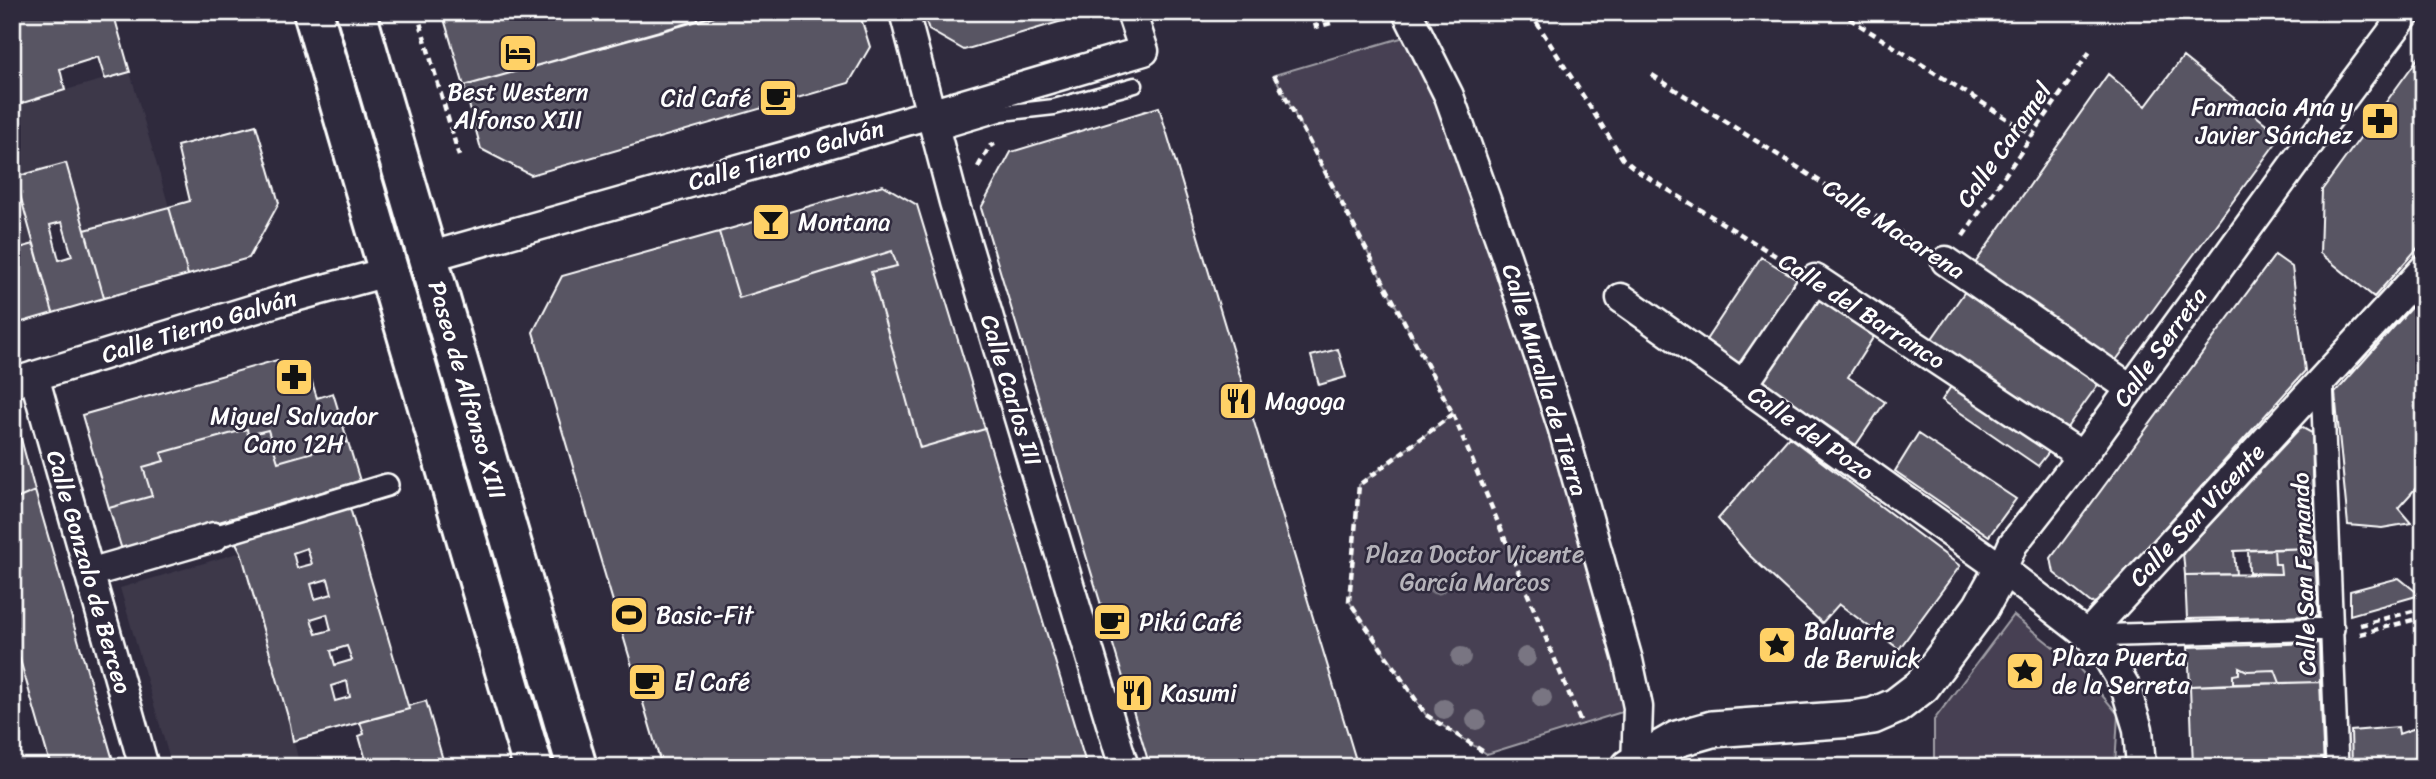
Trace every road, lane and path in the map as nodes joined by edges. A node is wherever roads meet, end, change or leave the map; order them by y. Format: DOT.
graph roads {
  1 [pos="313,12"];
  2 [pos="356,12"];
  3 [pos="417,12"];
  4 [pos="904,12"];
  5 [pos="1131,12"];
  6 [pos="1312,12"];
  7 [pos="1328,12"];
  8 [pos="1341,12"];
  9 [pos="1363,12"];
  10 [pos="1407,12"];
  11 [pos="1530,12"];
  12 [pos="1839,12"];
  13 [pos="2407,12"];
  14 [pos="2091,50"];
  15 [pos="1274,75"];
  16 [pos="1652,75"];
  17 [pos="1135,85"];
  18 [pos="933,123"];
  19 [pos="2032,135"];
  20 [pos="459,156"];
  21 [pos="428,257"];
  22 [pos="1946,261"];
  23 [pos="2424,269"];
  24 [pos="387,272"];
  25 [pos="1815,279"];
  26 [pos="1621,298"];
  27 [pos="23,379"];
  28 [pos="1743,385"];
  29 [pos="2315,387"];
  30 [pos="2130,388"];
  31 [pos="1453,414"];
  32 [pos="2082,456"];
  33 [pos="387,485"];
  34 [pos="214,537"];
  35 [pos="2002,569"];
  36 [pos="89,573"];
  37 [pos="2424,608"];
  38 [pos="2424,617"];
  39 [pos="2343,631"];
  40 [pos="2087,636"];
  41 [pos="1582,725"];
  42 [pos="1487,754"];
  43 [pos="1634,765"];
  44 [pos="144,767"];
  45 [pos="533,767"];
  46 [pos="577,767"];
  47 [pos="1124,767"];
  48 [pos="2141,767"];
  49 [pos="2337,767"];
  1 -- 24 [label="main road, Paseo de Alfonso XIII"];
  2 -- 21 [label="main road, Paseo de Alfonso XIII"];
  3 -- 20 [label="path"];
  4 -- 18 [label="street, Calle Carlos III"];
  5 -- 18 [label="street, Calle Tierno Galván"];
  6 -- 7 [label="path"];
  8 -- 9 [label="path"];
  10 -- 43 [label="street, Calle Muralla de Tierra"];
  11 -- 25 [label="path, Calle del Barranco"];
  12 -- 19 [label="path"];
  13 -- 30 [label="street, Calle Serreta"];
  14 -- 19 [label="path, Calle Caramel"];
  15 -- 31 [label="path"];
  16 -- 22 [label="path, Calle Macarena"];
  17 -- 18 [label="lane"];
  18 -- 21 [label="street, Calle Tierno Galván"];
  18 -- 47 [label="street, Calle Carlos III"];
  19 -- 22 [label="path, Calle Caramel"];
  21 -- 46 [label="main road, Paseo de Alfonso XIII"];
  22 -- 30 [label="street, Calle Macarena"];
  23 -- 29 [label="street, Calle San Vicente"];
  24 -- 27 [label="street, Calle Tierno Galván"];
  24 -- 45 [label="main road, Paseo de Alfonso XIII"];
  25 -- 28 [label="street"];
  25 -- 32 [label="street, Calle del Barranco"];
  26 -- 28 [label="street, Calle del Pozo"];
  27 -- 36 [label="street, Calle Gonzalo de Berceo"];
  28 -- 35 [label="street, Calle del Pozo"];
  29 -- 39 [label="street, Calle San Fernando"];
  29 -- 40 [label="street, Calle San Vicente"];
  30 -- 32 [label="street, Calle Serreta"];
  31 -- 41 [label="path"];
  31 -- 42 [label="path"];
  32 -- 35 [label="street, Calle Serreta"];
  33 -- 34 [label="street"];
  34 -- 36 [label="street"];
  35 -- 40 [label="street"];
  35 -- 43 [label="street"];
  36 -- 44 [label="street, Calle Gonzalo de Berceo"];
  37 -- 39 [label="path"];
  38 -- 39 [label="path"];
  39 -- 40 [label="street"];
  39 -- 49 [label="street, Calle San Fernando"];
  40 -- 48 [label="street"];
}
